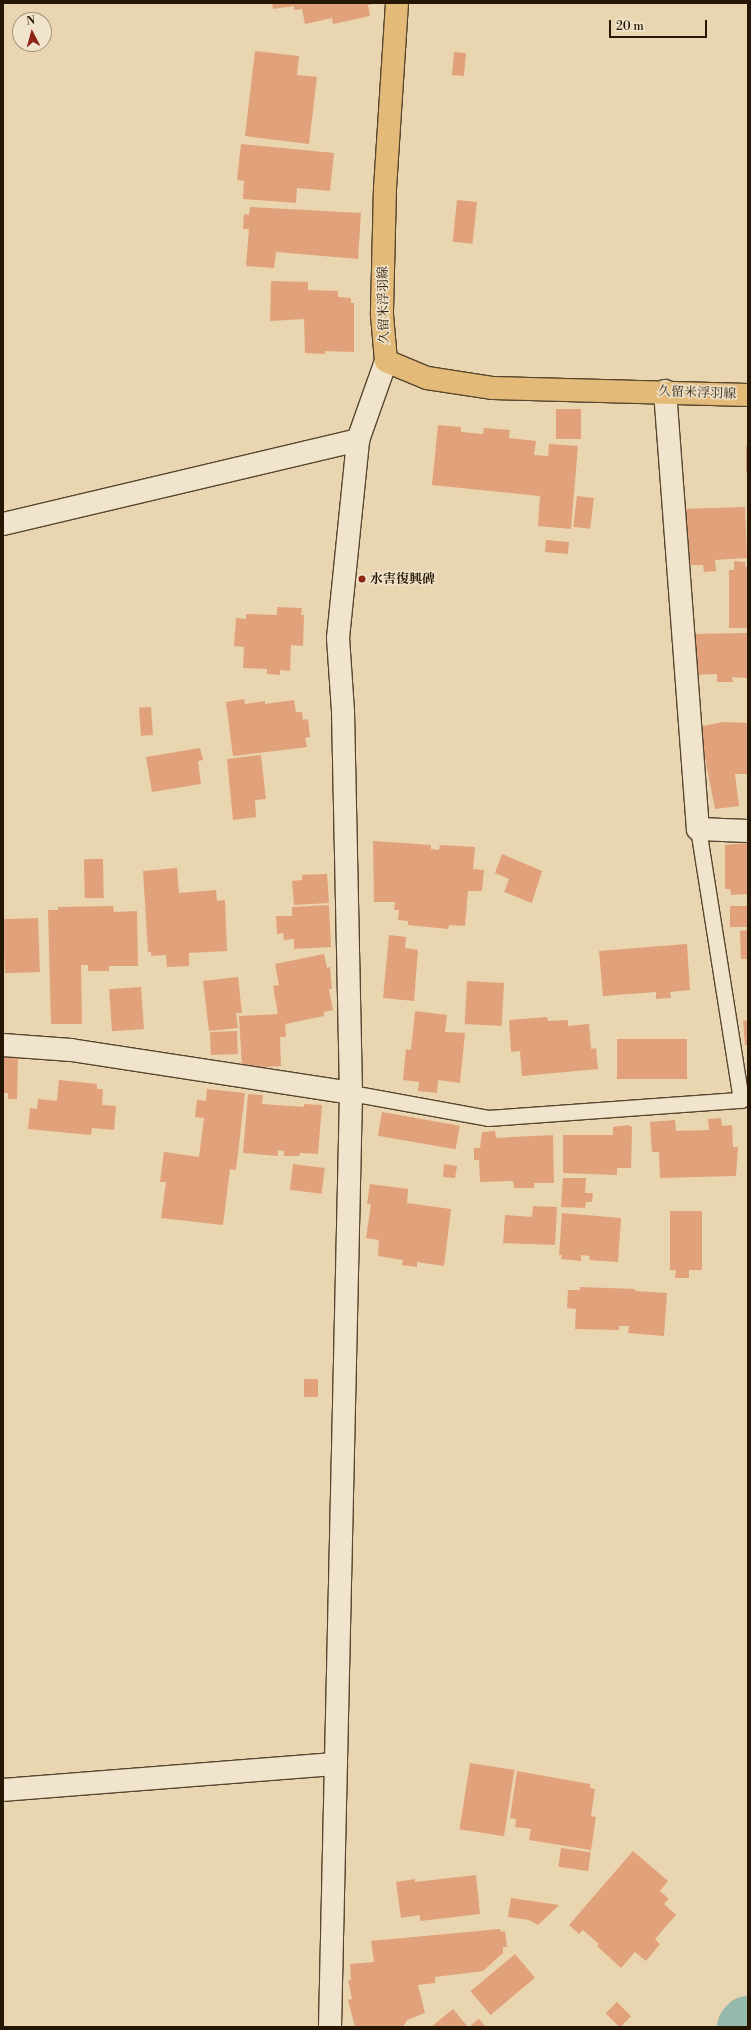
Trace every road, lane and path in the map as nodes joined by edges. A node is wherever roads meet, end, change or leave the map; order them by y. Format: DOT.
graph roads {
  1 [pos="397,3"];
  2 [pos="386,361"];
  3 [pos="665,391"];
  4 [pos="748,395"];
  5 [pos="358,440"];
  6 [pos="3,524"];
  7 [pos="698,829"];
  8 [pos="748,831"];
  9 [pos="3,1045"];
  10 [pos="351,1093"];
  11 [pos="336,1764"];
  12 [pos="3,1790"];
  13 [pos="330,2027"];
  1 -- 2 [label="main road, 久留米浮羽線"];
  2 -- 3 [label="main road, 久留米浮羽線"];
  2 -- 5 [label="street"];
  3 -- 4 [label="main road, 久留米浮羽線"];
  3 -- 7 [label="street"];
  5 -- 6 [label="street"];
  5 -- 10 [label="street"];
  7 -- 8 [label="street"];
  7 -- 10 [label="lane"];
  9 -- 10 [label="street"];
  10 -- 11 [label="street"];
  11 -- 12 [label="street"];
  11 -- 13 [label="street"];
}
